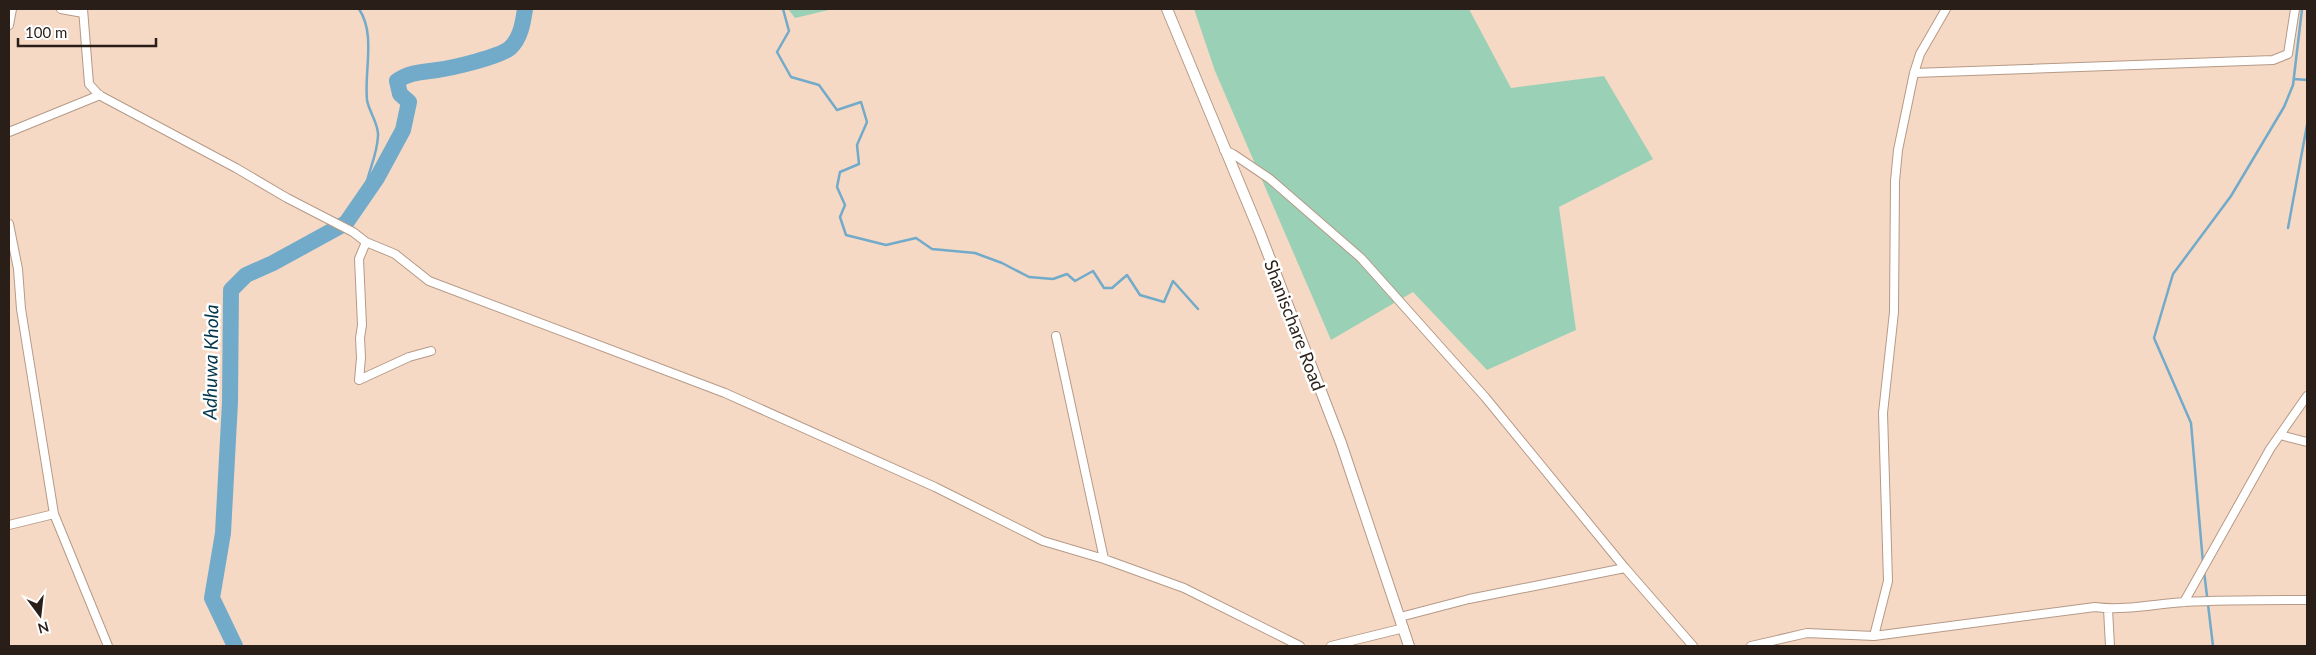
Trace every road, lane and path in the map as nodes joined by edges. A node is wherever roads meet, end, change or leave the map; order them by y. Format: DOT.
graph roads {
  1 [pos="12,9"];
  2 [pos="61,9"];
  3 [pos="1166,9"];
  4 [pos="1946,9"];
  5 [pos="2295,9"];
  6 [pos="83,11"];
  7 [pos="9,26"];
  8 [pos="1914,73"];
  9 [pos="100,95"];
  10 [pos="9,132"];
  11 [pos="1224,150"];
  12 [pos="9,224"];
  13 [pos="366,242"];
  14 [pos="12,254"];
  15 [pos="1056,336"];
  16 [pos="430,350"];
  17 [pos="2307,396"];
  18 [pos="2280,435"];
  19 [pos="2307,442"];
  20 [pos="54,514"];
  21 [pos="9,525"];
  22 [pos="1104,559"];
  23 [pos="1625,568"];
  24 [pos="2307,600"];
  25 [pos="2184,602"];
  26 [pos="2108,609"];
  27 [pos="1400,617"];
  28 [pos="1404,628"];
  29 [pos="1874,636"];
  30 [pos="108,646"];
  31 [pos="1300,646"];
  32 [pos="1331,646"];
  33 [pos="1409,646"];
  34 [pos="1693,646"];
  35 [pos="1751,646"];
  36 [pos="2110,646"];
  1 -- 7 [label="street"];
  2 -- 6 [label="street"];
  3 -- 11 [label="street, Shanischare Road"];
  4 -- 8 [label="street"];
  5 -- 8 [label="street"];
  6 -- 9 [label="street"];
  8 -- 29 [label="street"];
  9 -- 10 [label="street"];
  9 -- 13 [label="street"];
  11 -- 23 [label="street"];
  11 -- 27 [label="street, Shanischare Road"];
  12 -- 14 [label="street"];
  13 -- 16 [label="street"];
  13 -- 22 [label="street"];
  14 -- 20 [label="street"];
  15 -- 22 [label="street"];
  17 -- 18 [label="street"];
  18 -- 19 [label="street"];
  18 -- 25 [label="street"];
  20 -- 21 [label="street"];
  20 -- 30 [label="street"];
  22 -- 31 [label="street"];
  23 -- 27 [label="street"];
  23 -- 34 [label="street"];
  24 -- 25 [label="street"];
  25 -- 26 [label="street"];
  26 -- 29 [label="street"];
  26 -- 36 [label="street"];
  27 -- 28 [label="street, Shanischare Road"];
  28 -- 32 [label="street"];
  28 -- 33 [label="street, Shanischare Road"];
  29 -- 35 [label="street"];
}
